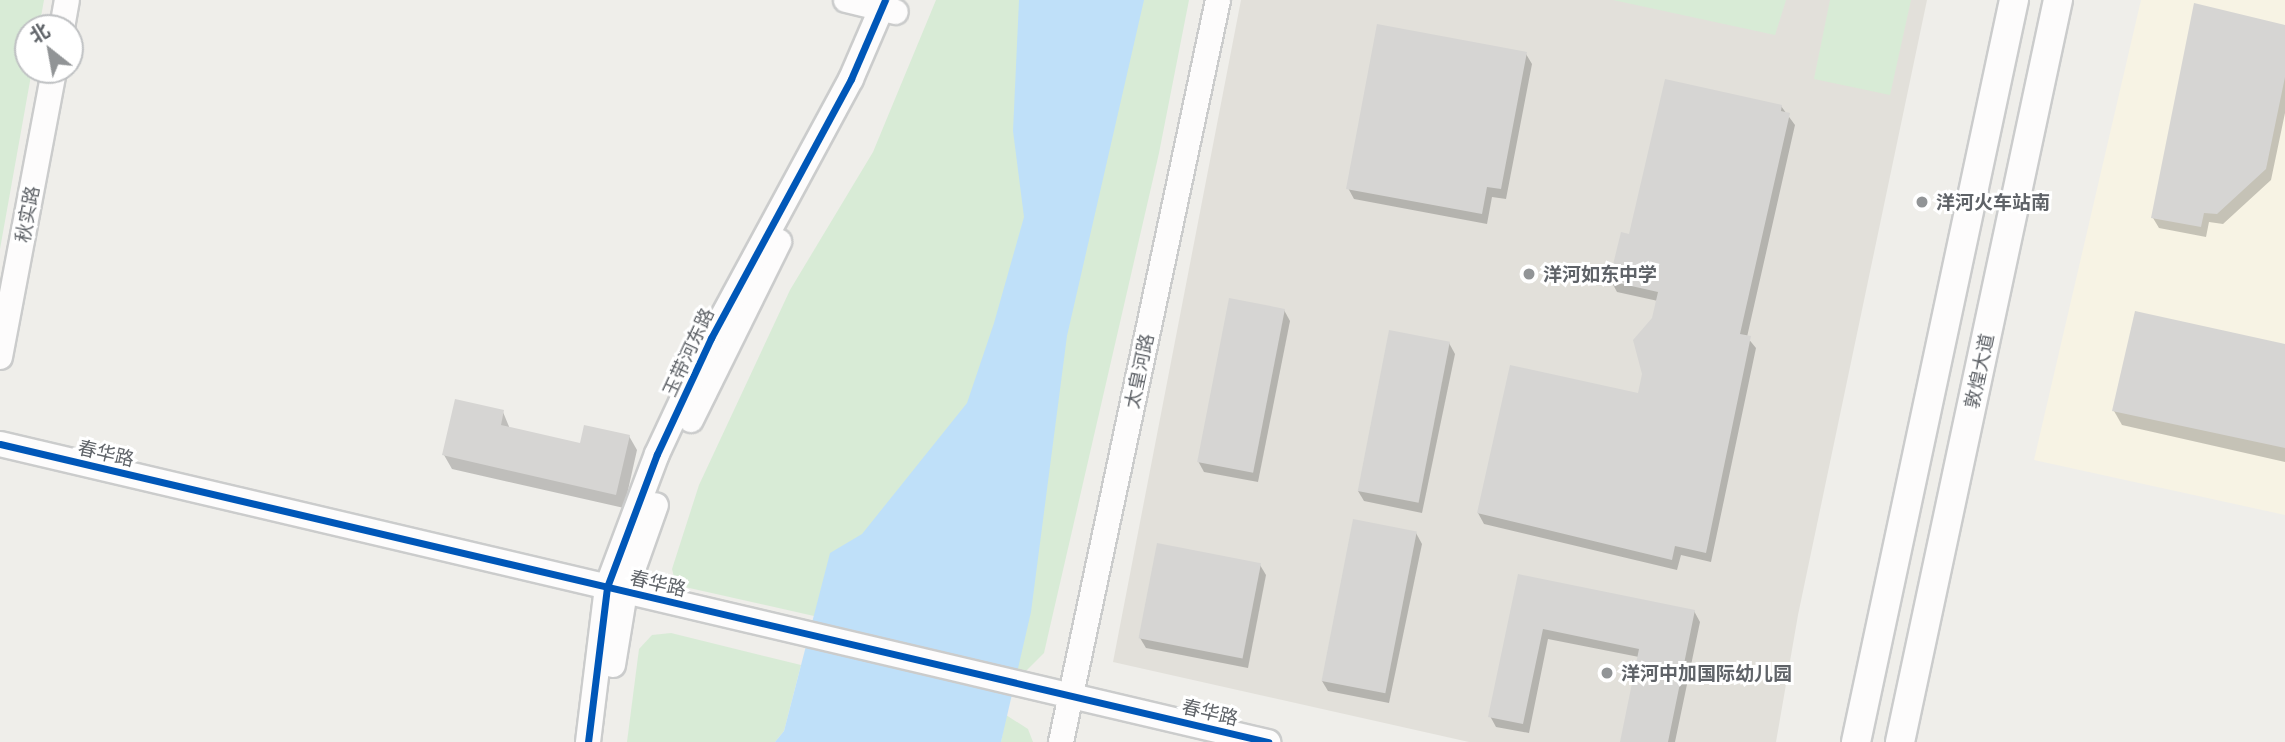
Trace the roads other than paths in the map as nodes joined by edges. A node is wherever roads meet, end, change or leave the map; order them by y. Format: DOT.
graph roads {
  1 [pos="846,0"];
  2 [pos="1218,0"];
  3 [pos="2014,0"];
  4 [pos="2058,0"];
  5 [pos="891,5"];
  6 [pos="51,84"];
  7 [pos="0,358"];
  8 [pos="0,444"];
  9 [pos="616,589"];
  10 [pos="1070,696"];
  11 [pos="588,742"];
  12 [pos="601,742"];
  13 [pos="1060,742"];
  14 [pos="1268,742"];
  15 [pos="1856,742"];
  16 [pos="1900,742"];
  1 -- 5 [label="street"];
  2 -- 10 [label="street, 太皇河路"];
  3 -- 15 [label="main road"];
  4 -- 16 [label="main road, 敦煌大道"];
  5 -- 9 [label="street, 玉带河东路"];
  6 -- 7 [label="street, 秋实路"];
  8 -- 9 [label="street, 春华路"];
  9 -- 10 [label="street, 春华路"];
  9 -- 11 [label="street, 玉带河东路"];
  9 -- 12 [label="street, 玉带河东路"];
  10 -- 13 [label="street, 太皇河路"];
  10 -- 14 [label="street, 春华路"];
}
